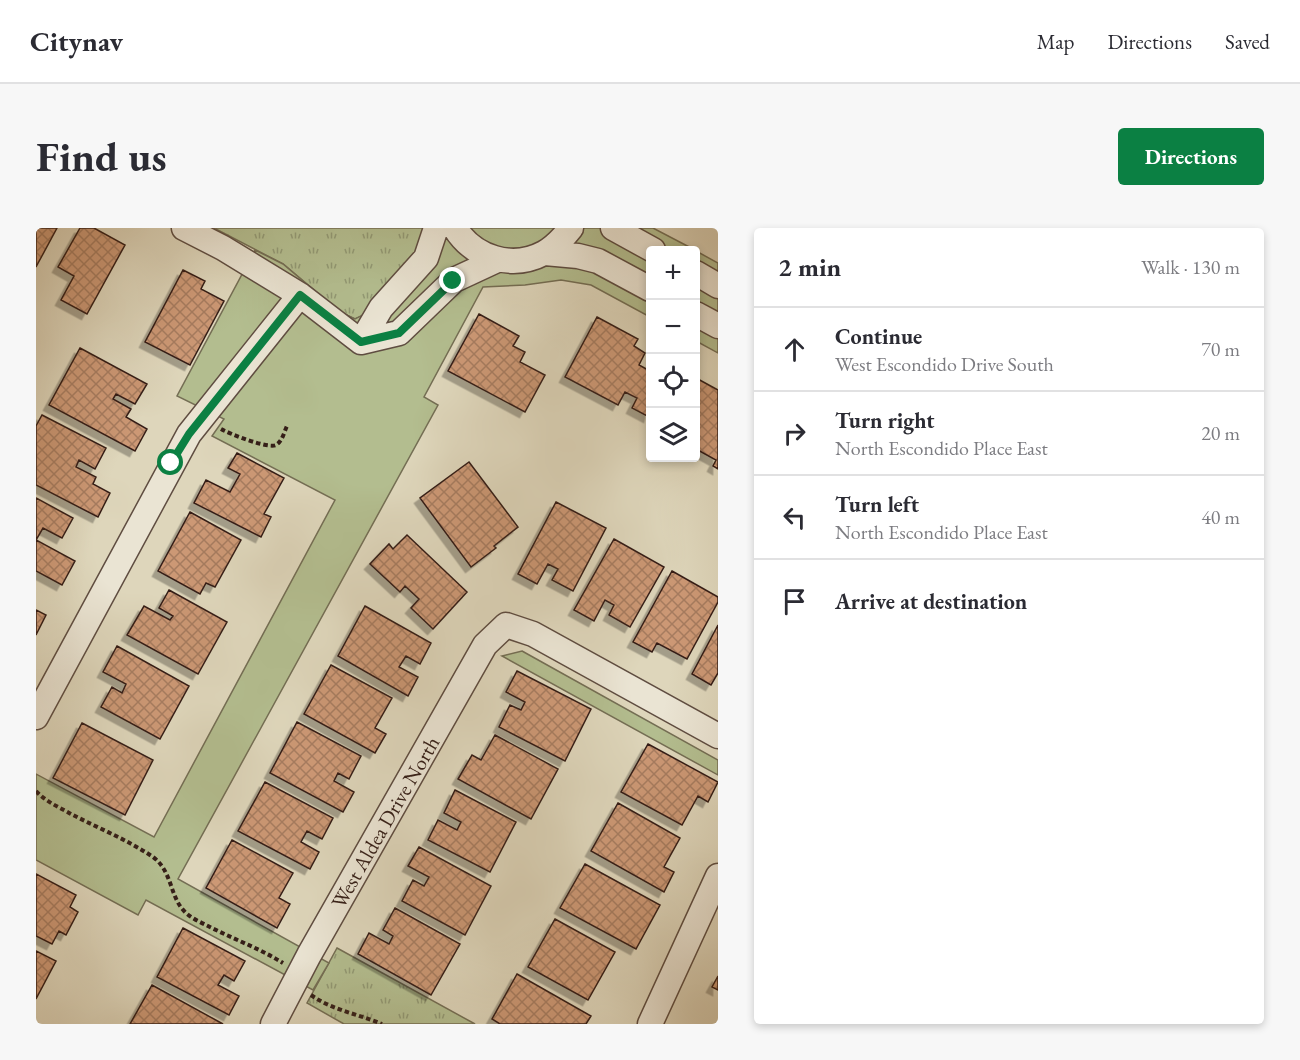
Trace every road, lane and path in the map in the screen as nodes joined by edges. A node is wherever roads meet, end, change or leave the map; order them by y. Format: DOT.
graph roads {
  1 [pos="184,228"];
  2 [pos="436,228"];
  3 [pos="455,228"];
  4 [pos="571,228"];
  5 [pos="613,228"];
  6 [pos="646,246"];
  7 [pos="545,253"];
  8 [pos="497,260"];
  9 [pos="700,275"];
  10 [pos="646,286"];
  11 [pos="718,286"];
  12 [pos="300,295"];
  13 [pos="700,316"];
  14 [pos="718,326"];
  15 [pos="361,342"];
  16 [pos="202,418"];
  17 [pos="288,424"];
  18 [pos="36,717"];
  19 [pos="718,735"];
  20 [pos="36,791"];
  21 [pos="718,876"];
  22 [pos="296,982"];
  23 [pos="273,1024"];
  24 [pos="382,1024"];
  25 [pos="650,1024"];
  1 -- 12 [label="street"];
  2 -- 15 [label="street"];
  3 -- 8 [label="street"];
  4 -- 7 [label="street"];
  5 -- 6 [label="street"];
  7 -- 8 [label="street"];
  7 -- 10 [label="street"];
  8 -- 15 [label="street"];
  9 -- 11 [label="street"];
  12 -- 15 [label="street"];
  12 -- 16 [label="street"];
  13 -- 14 [label="street"];
  16 -- 17 [label="path"];
  16 -- 18 [label="street"];
  19 -- 22 [label="street, West Aldea Drive North"];
  20 -- 22 [label="path"];
  21 -- 25 [label="street"];
  22 -- 23 [label="street, West Aldea Drive North"];
  22 -- 24 [label="path"];
}
